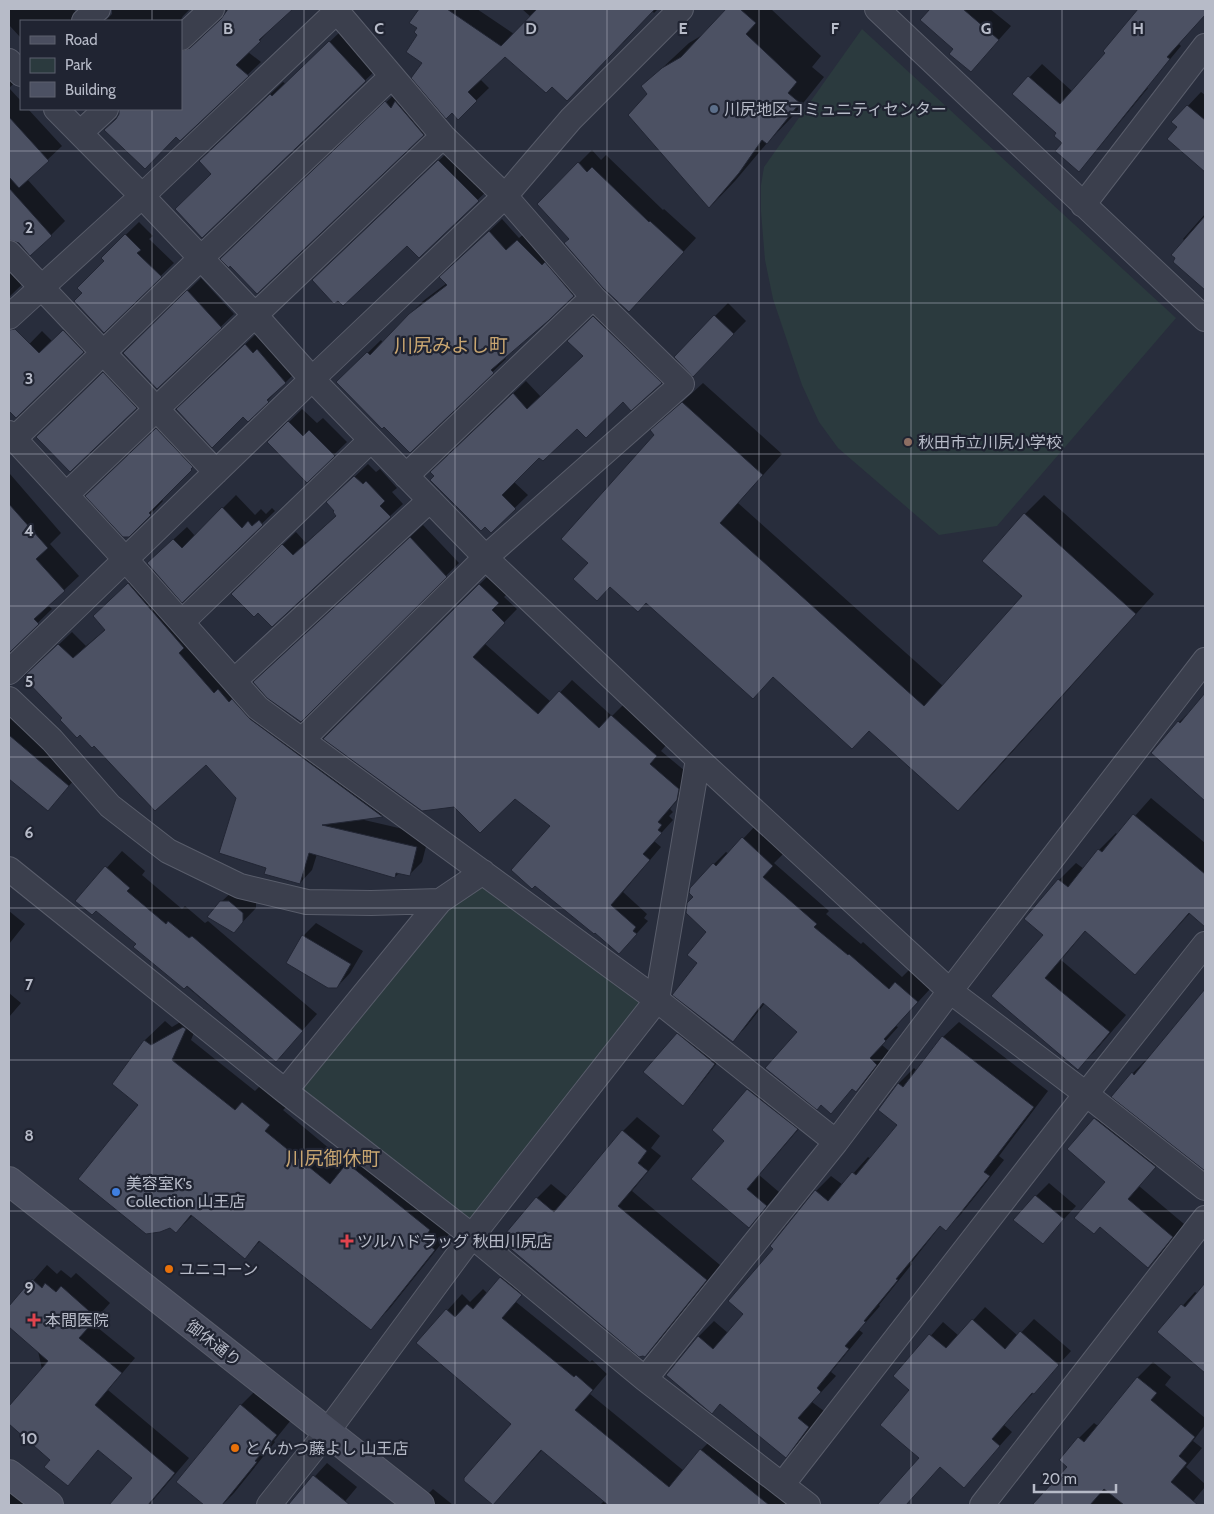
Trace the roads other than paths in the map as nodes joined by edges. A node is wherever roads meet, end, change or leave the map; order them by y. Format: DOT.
graph roads {
  1 [pos="98,9"];
  2 [pos="212,9"];
  3 [pos="681,9"];
  4 [pos="877,9"];
  5 [pos="336,10"];
  6 [pos="85,20"];
  7 [pos="182,37"];
  8 [pos="1203,53"];
  9 [pos="9,61"];
  10 [pos="20,73"];
  11 [pos="392,76"];
  12 [pos="57,110"];
  13 [pos="105,110"];
  14 [pos="80,133"];
  15 [pos="443,136"];
  16 [pos="142,196"];
  17 [pos="505,196"];
  18 [pos="1083,205"];
  19 [pos="9,253"];
  20 [pos="201,258"];
  21 [pos="41,288"];
  22 [pos="593,297"];
  23 [pos="255,316"];
  24 [pos="9,318"];
  25 [pos="1205,319"];
  26 [pos="104,353"];
  27 [pos="312,379"];
  28 [pos="156,410"];
  29 [pos="12,436"];
  30 [pos="371,440"];
  31 [pos="216,472"];
  32 [pos="406,476"];
  33 [pos="66,495"];
  34 [pos="430,500"];
  35 [pos="486,557"];
  36 [pos="126,560"];
  37 [pos="182,622"];
  38 [pos="1205,660"];
  39 [pos="9,672"];
  40 [pos="234,681"];
  41 [pos="9,699"];
  42 [pos="302,740"];
  43 [pos="698,759"];
  44 [pos="9,870"];
  45 [pos="483,872"];
  46 [pos="440,900"];
  47 [pos="1205,944"];
  48 [pos="950,991"];
  49 [pos="657,1000"];
  50 [pos="286,1091"];
  51 [pos="1086,1094"];
  52 [pos="836,1142"];
  53 [pos="9,1181"];
  54 [pos="1205,1188"];
  55 [pos="1205,1218"];
  56 [pos="472,1236"];
  57 [pos="645,1379"];
  58 [pos="327,1432"];
  59 [pos="9,1474"];
  60 [pos="782,1485"];
  61 [pos="49,1505"];
  62 [pos="270,1505"];
  63 [pos="420,1505"];
  64 [pos="808,1505"];
  65 [pos="982,1505"];
  1 -- 6 [label="street"];
  2 -- 7 [label="street"];
  3 -- 17 [label="street"];
  4 -- 18 [label="street"];
  5 -- 11 [label="street"];
  5 -- 16 [label="street"];
  8 -- 18 [label="street"];
  9 -- 10 [label="street"];
  11 -- 15 [label="street"];
  11 -- 20 [label="street"];
  12 -- 14 [label="street"];
  13 -- 14 [label="street"];
  14 -- 16 [label="street"];
  15 -- 17 [label="street"];
  15 -- 23 [label="street"];
  16 -- 20 [label="street"];
  16 -- 21 [label="street"];
  17 -- 22 [label="street"];
  17 -- 27 [label="street"];
  18 -- 25 [label="street"];
  19 -- 21 [label="street"];
  20 -- 23 [label="street"];
  20 -- 26 [label="street"];
  21 -- 24 [label="street"];
  21 -- 26 [label="street"];
  22 -- 32 [label="street"];
  22 -- 35 [label="street"];
  23 -- 27 [label="street"];
  23 -- 28 [label="street"];
  26 -- 28 [label="street"];
  26 -- 29 [label="street"];
  27 -- 30 [label="street"];
  27 -- 31 [label="street"];
  28 -- 31 [label="street"];
  28 -- 33 [label="street"];
  29 -- 33 [label="street"];
  30 -- 32 [label="street"];
  30 -- 37 [label="street"];
  31 -- 36 [label="street"];
  32 -- 34 [label="street"];
  33 -- 36 [label="street"];
  34 -- 35 [label="street"];
  34 -- 40 [label="street"];
  35 -- 42 [label="street"];
  35 -- 43 [label="street"];
  36 -- 37 [label="street"];
  36 -- 39 [label="street"];
  37 -- 40 [label="street"];
  38 -- 48 [label="street"];
  40 -- 42 [label="street"];
  41 -- 46 [label="street"];
  42 -- 45 [label="street"];
  43 -- 48 [label="street"];
  43 -- 49 [label="street"];
  44 -- 50 [label="street"];
  45 -- 46 [label="street"];
  45 -- 49 [label="street"];
  46 -- 50 [label="street"];
  47 -- 51 [label="street"];
  48 -- 51 [label="street"];
  48 -- 52 [label="street"];
  49 -- 52 [label="street"];
  49 -- 56 [label="street"];
  50 -- 56 [label="street"];
  51 -- 54 [label="street"];
  51 -- 60 [label="street"];
  52 -- 57 [label="street"];
  53 -- 58 [label="street, 御休通り"];
  55 -- 65 [label="street"];
  56 -- 57 [label="street"];
  56 -- 58 [label="street"];
  57 -- 60 [label="street"];
  58 -- 62 [label="street"];
  58 -- 63 [label="street, 御休通り"];
  59 -- 61 [label="street"];
  60 -- 64 [label="street"];
}
